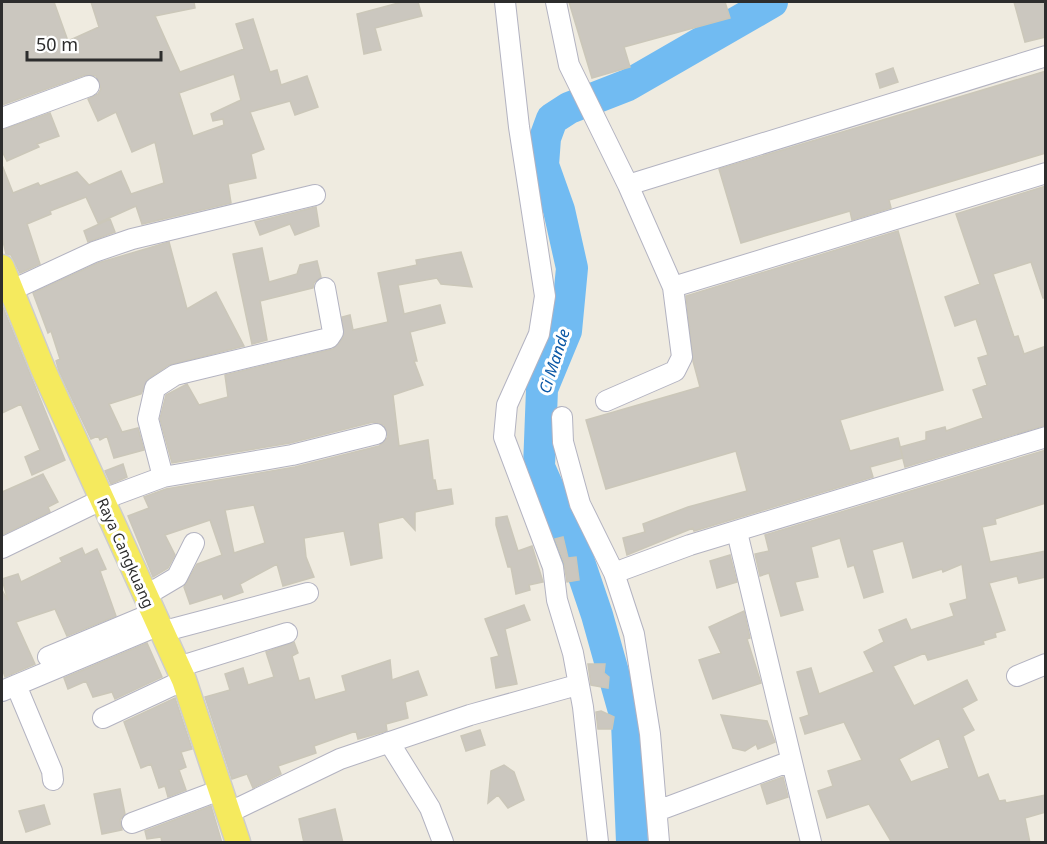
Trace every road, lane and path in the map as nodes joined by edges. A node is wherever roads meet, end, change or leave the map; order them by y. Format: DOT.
graph roads {
  1 [pos="505,2"];
  2 [pos="556,2"];
  3 [pos="1046,56"];
  4 [pos="89,86"];
  5 [pos="2,118"];
  6 [pos="1046,172"];
  7 [pos="628,184"];
  8 [pos="315,195"];
  9 [pos="2,267"];
  10 [pos="673,287"];
  11 [pos="325,288"];
  12 [pos="12,290"];
  13 [pos="606,401"];
  14 [pos="562,417"];
  15 [pos="376,434"];
  16 [pos="1046,437"];
  17 [pos="163,477"];
  18 [pos="101,500"];
  19 [pos="737,532"];
  20 [pos="194,543"];
  21 [pos="2,548"];
  22 [pos="614,573"];
  23 [pos="308,593"];
  24 [pos="154,617"];
  25 [pos="287,633"];
  26 [pos="48,657"];
  27 [pos="1046,664"];
  28 [pos="181,674"];
  29 [pos="1017,676"];
  30 [pos="577,685"];
  31 [pos="9,688"];
  32 [pos="103,718"];
  33 [pos="388,742"];
  34 [pos="791,761"];
  35 [pos="53,780"];
  36 [pos="220,790"];
  37 [pos="228,813"];
  38 [pos="657,814"];
  39 [pos="132,824"];
  40 [pos="238,843"];
  41 [pos="443,843"];
  42 [pos="598,843"];
  43 [pos="659,843"];
  44 [pos="811,843"];
  1 -- 30 [label="street"];
  2 -- 7 [label="street"];
  3 -- 7 [label="street"];
  4 -- 5 [label="street"];
  6 -- 10 [label="street"];
  7 -- 10 [label="street"];
  8 -- 12 [label="street"];
  9 -- 12 [label="main road, Raya Cangkuang"];
  10 -- 13 [label="street"];
  11 -- 17 [label="street"];
  12 -- 18 [label="main road, Raya Cangkuang"];
  14 -- 22 [label="street"];
  15 -- 17 [label="street"];
  16 -- 19 [label="street"];
  17 -- 18 [label="street"];
  18 -- 21 [label="street"];
  18 -- 24 [label="main road, Raya Cangkuang"];
  19 -- 22 [label="street"];
  19 -- 34 [label="street"];
  20 -- 24 [label="street"];
  22 -- 38 [label="street"];
  23 -- 24 [label="street"];
  24 -- 26 [label="street"];
  24 -- 28 [label="main road, Raya Cangkuang"];
  24 -- 31 [label="street"];
  25 -- 28 [label="street"];
  27 -- 29 [label="street"];
  28 -- 32 [label="street"];
  28 -- 36 [label="main road, Raya Cangkuang"];
  30 -- 33 [label="street"];
  30 -- 42 [label="street"];
  31 -- 35 [label="street"];
  33 -- 37 [label="street"];
  33 -- 41 [label="street"];
  34 -- 38 [label="street"];
  34 -- 44 [label="street"];
  36 -- 37 [label="main road, Raya Cangkuang"];
  36 -- 39 [label="street"];
  37 -- 40 [label="main road, Raya Cangkuang"];
  38 -- 43 [label="street"];
}
